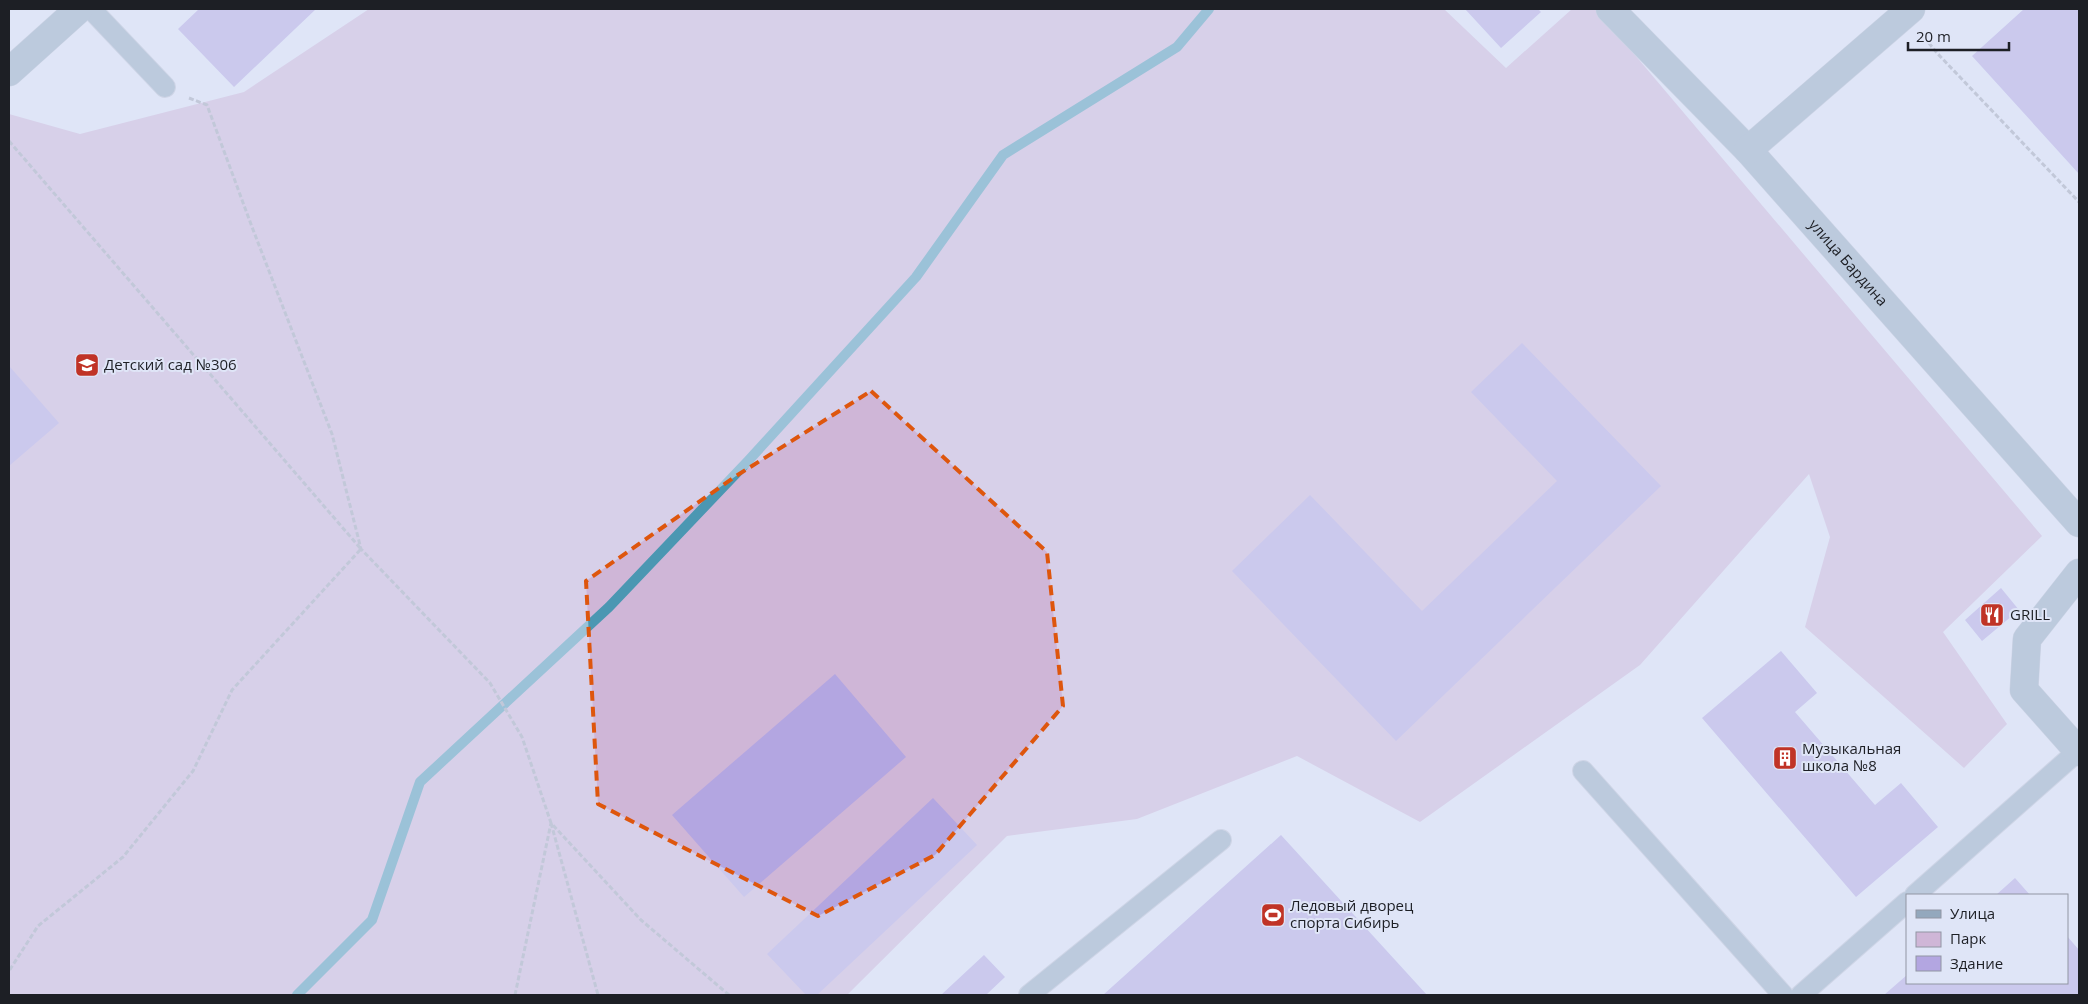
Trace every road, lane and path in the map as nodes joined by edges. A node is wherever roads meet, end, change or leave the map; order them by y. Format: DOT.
graph roads {
  1 [pos="79,9"];
  2 [pos="90,9"];
  3 [pos="1610,9"];
  4 [pos="1912,9"];
  5 [pos="1937,53"];
  6 [pos="9,72"];
  7 [pos="165,87"];
  8 [pos="9,141"];
  9 [pos="1748,150"];
  10 [pos="2079,202"];
  11 [pos="2079,523"];
  12 [pos="362,549"];
  13 [pos="2079,573"];
  14 [pos="2079,751"];
  15 [pos="1583,771"];
  16 [pos="551,823"];
  17 [pos="1222,840"];
  18 [pos="1916,894"];
  19 [pos="1906,903"];
  20 [pos="9,971"];
  21 [pos="515,995"];
  22 [pos="598,995"];
  23 [pos="729,995"];
  24 [pos="1028,995"];
  25 [pos="1783,995"];
  26 [pos="1802,995"];
  1 -- 6 [label="street"];
  2 -- 7 [label="lane"];
  3 -- 9 [label="street, улица Бардина"];
  4 -- 9 [label="street"];
  5 -- 10 [label="path"];
  7 -- 12 [label="path"];
  8 -- 12 [label="path"];
  9 -- 11 [label="street, улица Бардина"];
  12 -- 16 [label="path"];
  12 -- 20 [label="path"];
  13 -- 14 [label="street"];
  14 -- 18 [label="lane"];
  15 -- 25 [label="lane"];
  16 -- 21 [label="path"];
  16 -- 22 [label="path"];
  16 -- 23 [label="path"];
  17 -- 24 [label="lane"];
  19 -- 26 [label="lane"];
}
